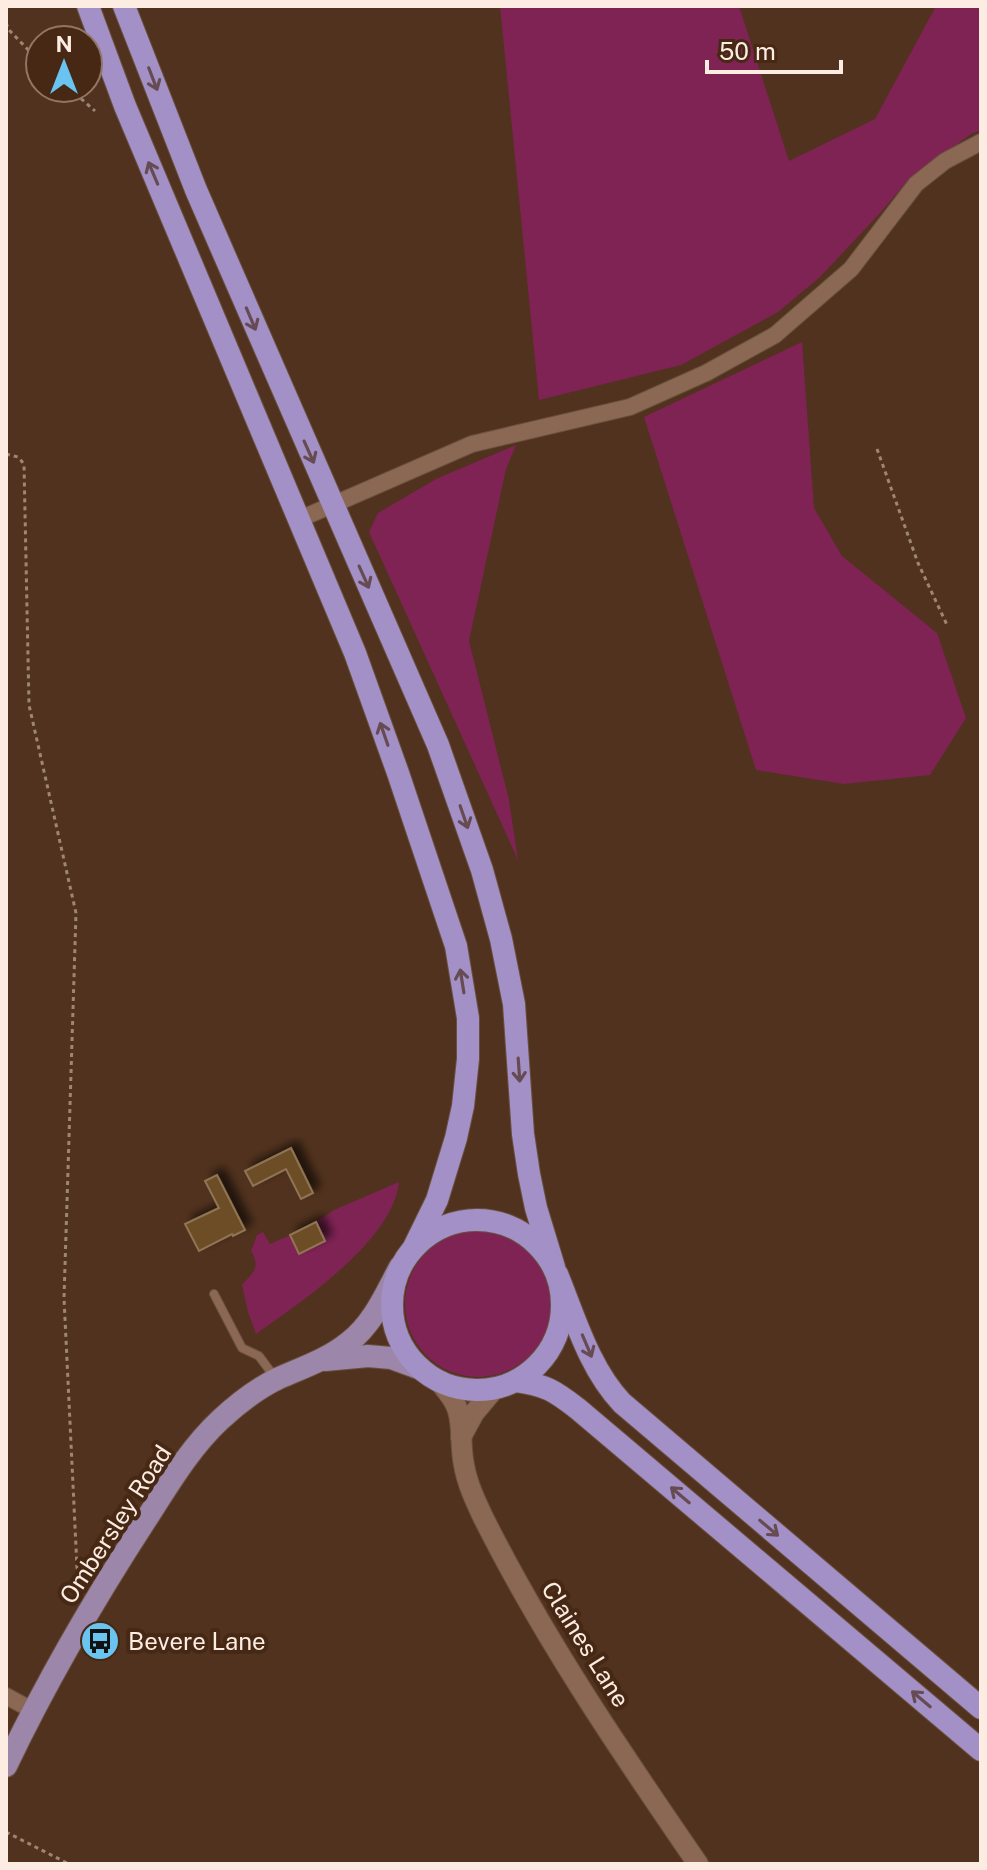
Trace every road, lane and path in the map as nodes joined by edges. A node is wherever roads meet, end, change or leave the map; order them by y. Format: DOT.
graph roads {
  1 [pos="88,6"];
  2 [pos="124,6"];
  3 [pos="6,23"];
  4 [pos="24,45"];
  5 [pos="87,104"];
  6 [pos="95,111"];
  7 [pos="981,142"];
  8 [pos="877,449"];
  9 [pos="6,454"];
  10 [pos="332,506"];
  11 [pos="300,519"];
  12 [pos="948,627"];
  13 [pos="414,1247"];
  14 [pos="400,1267"];
  15 [pos="556,1271"];
  16 [pos="214,1294"];
  17 [pos="321,1361"];
  18 [pos="430,1375"];
  19 [pos="276,1380"];
  20 [pos="516,1381"];
  21 [pos="495,1388"];
  22 [pos="461,1437"];
  23 [pos="101,1587"];
  24 [pos="6,1696"];
  25 [pos="981,1708"];
  26 [pos="32,1710"];
  27 [pos="981,1750"];
  28 [pos="6,1766"];
  29 [pos="6,1832"];
  30 [pos="69,1864"];
  31 [pos="698,1864"];
  11 -- 1 [label="highway, one-way"];
  2 -- 10 [label="highway, one-way"];
  3 -- 4 [label="path"];
  5 -- 6 [label="path"];
  7 -- 10 [label="street"];
  8 -- 12 [label="path"];
  9 -- 23 [label="path"];
  10 -- 11 [label="street"];
  10 -- 15 [label="highway, one-way"];
  13 -- 11 [label="highway, one-way"];
  13 -- 14 [label="highway"];
  13 -- 15 [label="highway"];
  14 -- 17 [label="main road, Ombersley Road"];
  14 -- 18 [label="highway"];
  15 -- 20 [label="highway"];
  15 -- 25 [label="highway, one-way"];
  16 -- 19 [label="lane"];
  17 -- 18 [label="main road, Ombersley Road"];
  17 -- 19 [label="main road, Ombersley Road"];
  18 -- 21 [label="highway"];
  18 -- 22 [label="street, Claines Lane"];
  19 -- 23 [label="main road, Ombersley Road"];
  20 -- 21 [label="highway"];
  27 -- 20 [label="highway, one-way"];
  21 -- 22 [label="street"];
  22 -- 31 [label="street, Claines Lane"];
  23 -- 26 [label="main road, Ombersley Road"];
  24 -- 26 [label="street"];
  26 -- 28 [label="main road, Ombersley Road"];
  29 -- 30 [label="path"];
}
